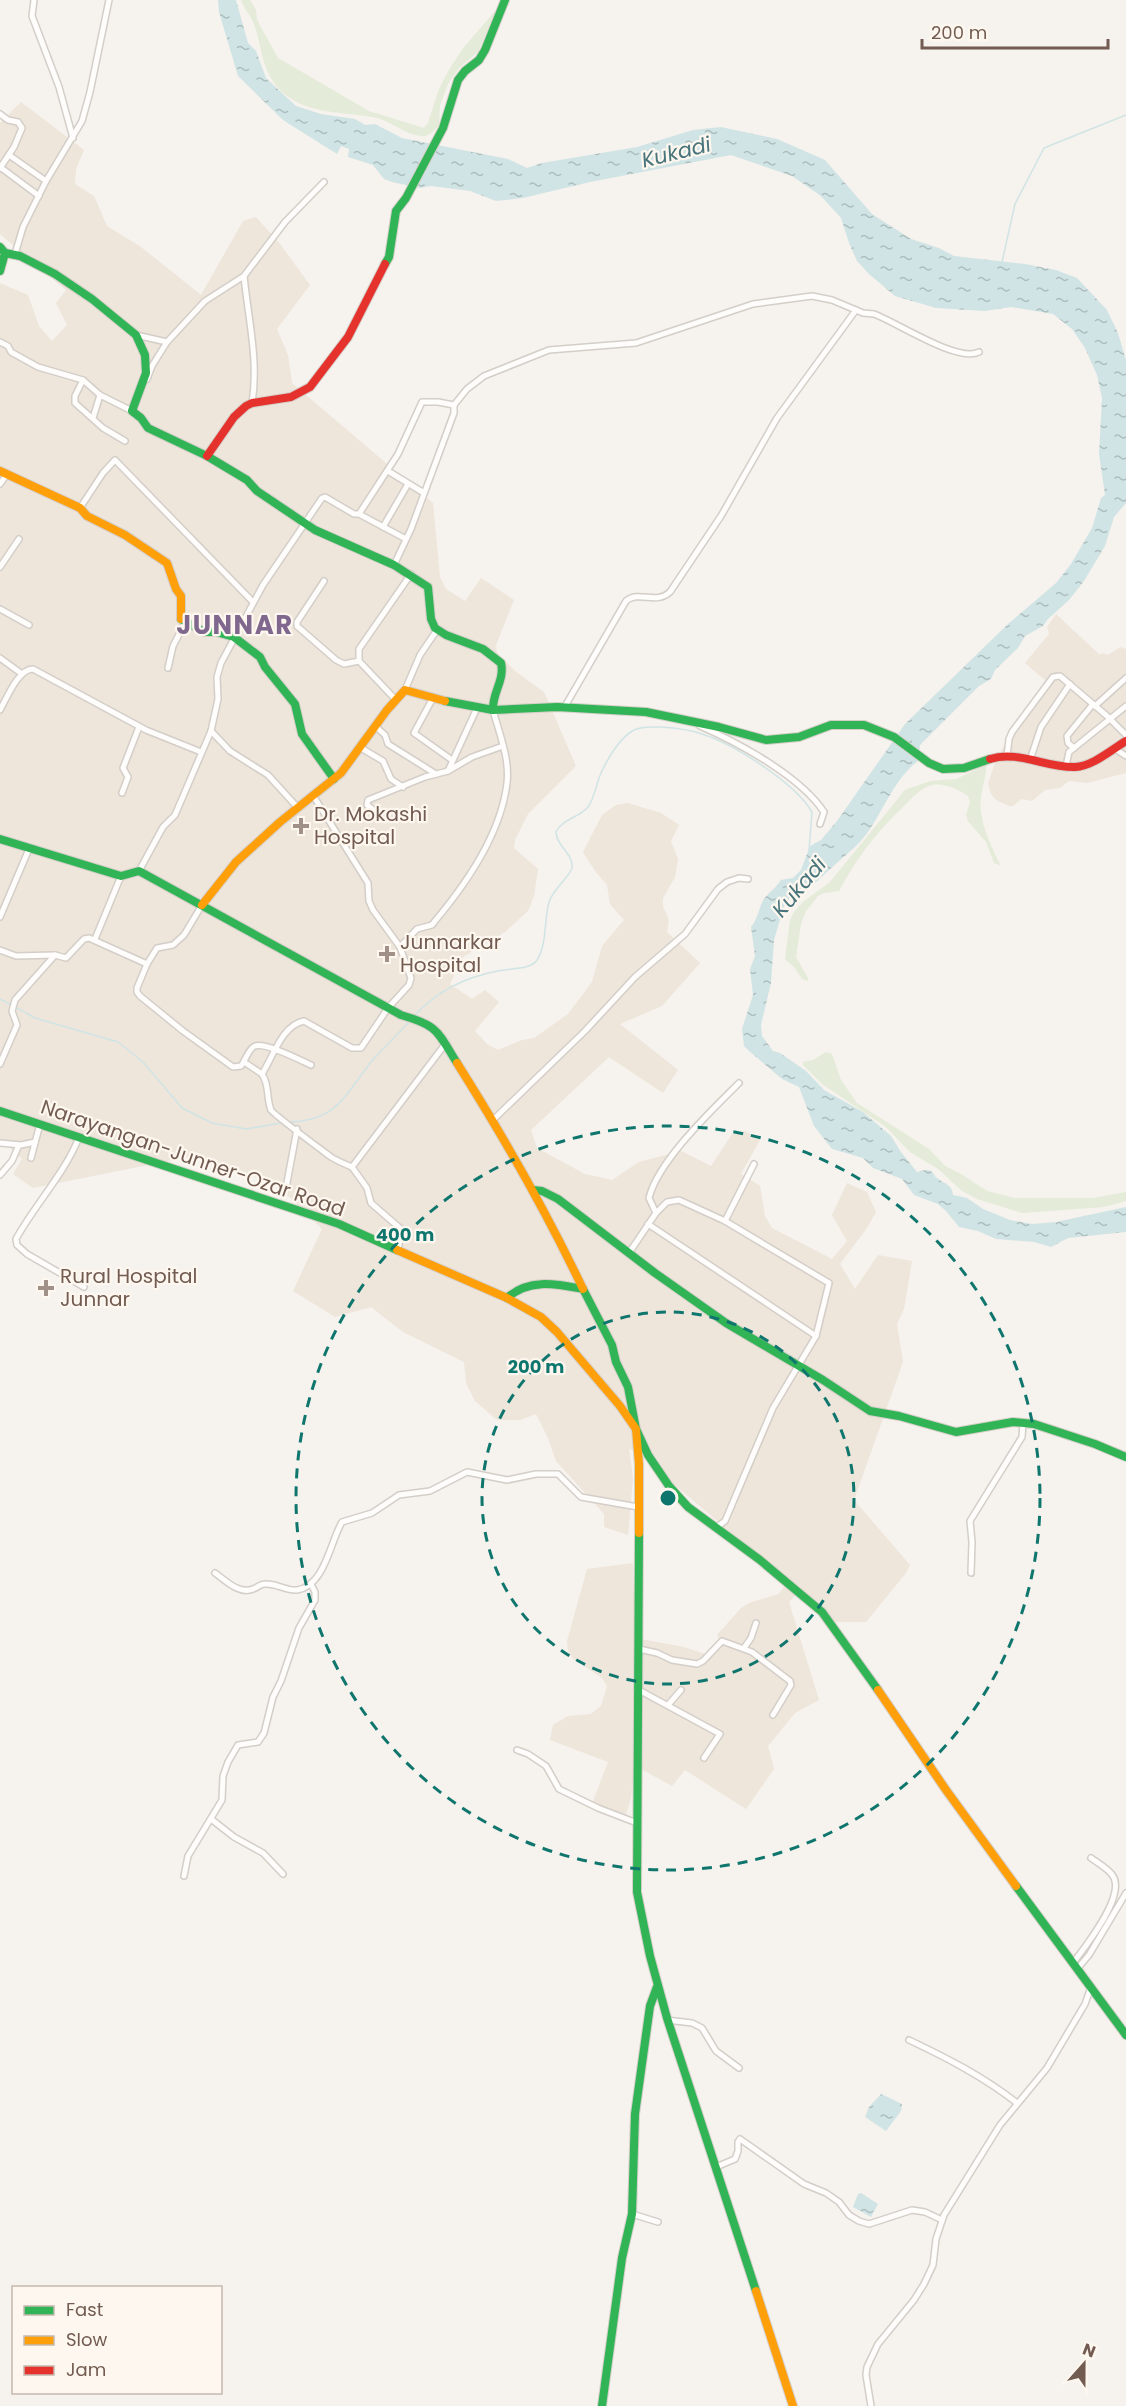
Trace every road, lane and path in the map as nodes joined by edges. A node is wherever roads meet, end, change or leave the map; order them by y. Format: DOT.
graph roads {
  1 [pos="34,0"];
  2 [pos="109,0"];
  3 [pos="505,0"];
  4 [pos="0,114"];
  5 [pos="73,138"];
  6 [pos="9,155"];
  7 [pos="1,165"];
  8 [pos="46,181"];
  9 [pos="324,182"];
  10 [pos="39,196"];
  11 [pos="3,250"];
  12 [pos="15,254"];
  13 [pos="0,271"];
  14 [pos="244,276"];
  15 [pos="856,310"];
  16 [pos="136,335"];
  17 [pos="0,342"];
  18 [pos="167,342"];
  19 [pos="979,352"];
  20 [pos="83,380"];
  21 [pos="145,383"];
  22 [pos="100,395"];
  23 [pos="252,403"];
  24 [pos="454,405"];
  25 [pos="132,411"];
  26 [pos="93,418"];
  27 [pos="125,441"];
  28 [pos="207,456"];
  29 [pos="388,471"];
  30 [pos="3,472"];
  31 [pos="0,484"];
  32 [pos="408,484"];
  33 [pos="424,493"];
  34 [pos="80,508"];
  35 [pos="359,514"];
  36 [pos="305,524"];
  37 [pos="382,527"];
  38 [pos="19,539"];
  39 [pos="406,539"];
  40 [pos="394,565"];
  41 [pos="0,567"];
  42 [pos="411,574"];
  43 [pos="324,581"];
  44 [pos="254,602"];
  45 [pos="0,609"];
  46 [pos="186,621"];
  47 [pos="29,626"];
  48 [pos="437,630"];
  49 [pos="234,637"];
  50 [pos="0,658"];
  51 [pos="359,661"];
  52 [pos="168,668"];
  53 [pos="22,674"];
  54 [pos="1126,678"];
  55 [pos="1070,684"];
  56 [pos="405,690"];
  57 [pos="395,699"];
  58 [pos="433,699"];
  59 [pos="1094,705"];
  60 [pos="1126,706"];
  61 [pos="477,708"];
  62 [pos="564,708"];
  63 [pos="0,710"];
  64 [pos="493,710"];
  65 [pos="1111,719"];
  66 [pos="693,723"];
  67 [pos="139,726"];
  68 [pos="375,726"];
  69 [pos="211,731"];
  70 [pos="1126,735"];
  71 [pos="1126,741"];
  72 [pos="503,746"];
  73 [pos="361,748"];
  74 [pos="1074,748"];
  75 [pos="1115,749"];
  76 [pos="201,752"];
  77 [pos="1007,756"];
  78 [pos="1126,756"];
  79 [pos="452,760"];
  80 [pos="1030,760"];
  81 [pos="1066,766"];
  82 [pos="448,771"];
  83 [pos="436,774"];
  84 [pos="334,779"];
  85 [pos="403,787"];
  86 [pos="122,794"];
  87 [pos="314,797"];
  88 [pos="298,808"];
  89 [pos="381,816"];
  90 [pos="820,824"];
  91 [pos="0,839"];
  92 [pos="29,849"];
  93 [pos="139,871"];
  94 [pos="121,876"];
  95 [pos="748,879"];
  96 [pos="202,905"];
  97 [pos="0,917"];
  98 [pos="94,939"];
  99 [pos="399,947"];
  100 [pos="0,950"];
  101 [pos="55,955"];
  102 [pos="147,964"];
  103 [pos="388,1008"];
  104 [pos="446,1043"];
  105 [pos="276,1050"];
  106 [pos="244,1062"];
  107 [pos="0,1064"];
  108 [pos="311,1065"];
  109 [pos="262,1074"];
  110 [pos="739,1083"];
  111 [pos="0,1111"];
  112 [pos="493,1120"];
  113 [pos="40,1124"];
  114 [pos="297,1130"];
  115 [pos="79,1137"];
  116 [pos="35,1142"];
  117 [pos="0,1143"];
  118 [pos="19,1145"];
  119 [pos="31,1158"];
  120 [pos="754,1164"];
  121 [pos="352,1167"];
  122 [pos="0,1175"];
  123 [pos="286,1188"];
  124 [pos="533,1190"];
  125 [pos="656,1213"];
  126 [pos="725,1221"];
  127 [pos="648,1224"];
  128 [pos="398,1249"];
  129 [pos="629,1253"];
  130 [pos="84,1287"];
  131 [pos="583,1289"];
  132 [pos="507,1298"];
  133 [pos="816,1336"];
  134 [pos="798,1366"];
  135 [pos="1023,1423"];
  136 [pos="636,1429"];
  137 [pos="1126,1457"];
  138 [pos="638,1507"];
  139 [pos="717,1527"];
  140 [pos="215,1573"];
  141 [pos="971,1573"];
  142 [pos="311,1584"];
  143 [pos="756,1623"];
  144 [pos="744,1648"];
  145 [pos="639,1649"];
  146 [pos="638,1689"];
  147 [pos="681,1690"];
  148 [pos="668,1705"];
  149 [pos="773,1715"];
  150 [pos="517,1750"];
  151 [pos="704,1758"];
  152 [pos="211,1819"];
  153 [pos="637,1823"];
  154 [pos="1091,1858"];
  155 [pos="283,1874"];
  156 [pos="184,1876"];
  157 [pos="1126,1893"];
  158 [pos="1075,1966"];
  159 [pos="657,1987"];
  160 [pos="1091,1987"];
  161 [pos="667,2020"];
  162 [pos="1126,2036"];
  163 [pos="909,2040"];
  164 [pos="739,2068"];
  165 [pos="1017,2103"];
  166 [pos="716,2167"];
  167 [pos="632,2214"];
  168 [pos="942,2220"];
  169 [pos="658,2222"];
  170 [pos="602,2406"];
  171 [pos="793,2406"];
  172 [pos="871,2406"];
  1 -- 5 [label="street"];
  2 -- 5 [label="street"];
  3 -- 23 [label="street"];
  4 -- 6 [label="street"];
  5 -- 8 [label="street"];
  6 -- 7 [label="street"];
  6 -- 8 [label="street"];
  7 -- 10 [label="street"];
  8 -- 10 [label="street"];
  9 -- 14 [label="street"];
  10 -- 12 [label="street"];
  11 -- 12 [label="street"];
  11 -- 13 [label="street"];
  12 -- 16 [label="street"];
  14 -- 18 [label="street"];
  14 -- 23 [label="street"];
  15 -- 19 [label="street"];
  15 -- 24 [label="street"];
  15 -- 62 [label="street"];
  16 -- 18 [label="street"];
  16 -- 21 [label="street"];
  17 -- 20 [label="street"];
  18 -- 21 [label="street"];
  20 -- 22 [label="street"];
  20 -- 26 [label="street"];
  21 -- 25 [label="street"];
  22 -- 25 [label="street"];
  22 -- 26 [label="street"];
  23 -- 28 [label="street"];
  24 -- 29 [label="street"];
  24 -- 33 [label="street"];
  25 -- 28 [label="street"];
  26 -- 27 [label="street"];
  28 -- 36 [label="street"];
  29 -- 32 [label="street"];
  29 -- 35 [label="street"];
  30 -- 31 [label="street"];
  30 -- 34 [label="street"];
  32 -- 33 [label="street"];
  32 -- 37 [label="street"];
  33 -- 39 [label="street"];
  34 -- 44 [label="street"];
  34 -- 46 [label="street"];
  35 -- 36 [label="street"];
  35 -- 37 [label="street"];
  36 -- 40 [label="street"];
  36 -- 44 [label="street"];
  37 -- 39 [label="street"];
  38 -- 41 [label="street"];
  39 -- 40 [label="street"];
  40 -- 42 [label="street"];
  42 -- 48 [label="street"];
  42 -- 51 [label="street"];
  43 -- 51 [label="street"];
  44 -- 49 [label="street"];
  45 -- 47 [label="street"];
  46 -- 49 [label="street"];
  46 -- 52 [label="street"];
  48 -- 56 [label="street"];
  48 -- 64 [label="street"];
  49 -- 69 [label="street"];
  49 -- 84 [label="street"];
  50 -- 53 [label="street"];
  51 -- 57 [label="street"];
  53 -- 63 [label="street"];
  53 -- 67 [label="street"];
  54 -- 59 [label="street"];
  55 -- 59 [label="street"];
  55 -- 77 [label="street"];
  55 -- 80 [label="street"];
  56 -- 57 [label="street"];
  56 -- 58 [label="street"];
  57 -- 68 [label="street"];
  58 -- 61 [label="street"];
  58 -- 79 [label="street"];
  59 -- 65 [label="street"];
  59 -- 74 [label="street"];
  60 -- 65 [label="street"];
  61 -- 64 [label="street"];
  61 -- 79 [label="street"];
  62 -- 64 [label="street"];
  62 -- 66 [label="street"];
  64 -- 72 [label="street"];
  65 -- 70 [label="street"];
  65 -- 74 [label="street"];
  66 -- 77 [label="street"];
  66 -- 90 [label="street"];
  67 -- 76 [label="street"];
  67 -- 86 [label="street"];
  68 -- 73 [label="street"];
  68 -- 83 [label="street"];
  69 -- 76 [label="street"];
  69 -- 88 [label="street"];
  71 -- 75 [label="street"];
  72 -- 82 [label="street"];
  72 -- 99 [label="street"];
  73 -- 84 [label="street"];
  73 -- 85 [label="street"];
  74 -- 81 [label="street"];
  75 -- 78 [label="street"];
  75 -- 81 [label="street"];
  76 -- 93 [label="street"];
  77 -- 80 [label="street"];
  79 -- 82 [label="street"];
  80 -- 81 [label="street"];
  82 -- 83 [label="street"];
  83 -- 85 [label="street"];
  84 -- 87 [label="street"];
  85 -- 89 [label="street"];
  87 -- 88 [label="street"];
  87 -- 99 [label="street"];
  88 -- 96 [label="street"];
  91 -- 92 [label="street"];
  92 -- 94 [label="street"];
  92 -- 97 [label="street"];
  93 -- 94 [label="street"];
  93 -- 96 [label="street"];
  94 -- 98 [label="street"];
  95 -- 112 [label="street"];
  96 -- 102 [label="street"];
  96 -- 103 [label="street"];
  98 -- 101 [label="street"];
  98 -- 102 [label="street"];
  99 -- 103 [label="street"];
  100 -- 101 [label="street"];
  101 -- 107 [label="street"];
  102 -- 106 [label="street"];
  103 -- 104 [label="street"];
  103 -- 105 [label="street"];
  104 -- 112 [label="street"];
  104 -- 121 [label="street"];
  105 -- 106 [label="street"];
  105 -- 108 [label="street"];
  105 -- 109 [label="street"];
  106 -- 109 [label="street"];
  109 -- 114 [label="street"];
  110 -- 125 [label="street"];
  111 -- 113 [label="street, Narayangan-Junner-Ozar Road"];
  112 -- 124 [label="street"];
  113 -- 115 [label="street, Narayangan-Junner-Ozar Road"];
  113 -- 116 [label="street"];
  114 -- 121 [label="street"];
  114 -- 123 [label="street"];
  115 -- 128 [label="street, Narayangan-Junner-Ozar Road"];
  115 -- 130 [label="street"];
  116 -- 118 [label="street"];
  116 -- 119 [label="street"];
  117 -- 118 [label="street"];
  118 -- 122 [label="street"];
  120 -- 126 [label="street"];
  121 -- 128 [label="street"];
  124 -- 129 [label="street"];
  124 -- 131 [label="street"];
  125 -- 126 [label="street"];
  125 -- 127 [label="street"];
  126 -- 133 [label="street"];
  127 -- 129 [label="street"];
  127 -- 133 [label="street"];
  128 -- 132 [label="street, Narayangan-Junner-Ozar Road"];
  129 -- 134 [label="street"];
  131 -- 132 [label="street"];
  131 -- 136 [label="street"];
  132 -- 136 [label="street, Narayangan-Junner-Ozar Road"];
  133 -- 134 [label="street"];
  134 -- 135 [label="street"];
  134 -- 139 [label="street"];
  135 -- 137 [label="street"];
  135 -- 141 [label="street"];
  136 -- 138 [label="street"];
  136 -- 139 [label="street"];
  138 -- 142 [label="street"];
  138 -- 145 [label="street"];
  139 -- 158 [label="street"];
  140 -- 142 [label="street"];
  142 -- 152 [label="street"];
  143 -- 144 [label="street"];
  144 -- 145 [label="street"];
  144 -- 149 [label="street"];
  145 -- 146 [label="street"];
  146 -- 148 [label="street"];
  146 -- 153 [label="street"];
  147 -- 148 [label="street"];
  148 -- 151 [label="street"];
  150 -- 153 [label="street"];
  152 -- 155 [label="street"];
  152 -- 156 [label="street"];
  153 -- 159 [label="street"];
  154 -- 158 [label="street"];
  157 -- 158 [label="street"];
  158 -- 160 [label="street"];
  159 -- 161 [label="street"];
  159 -- 167 [label="street"];
  160 -- 162 [label="street"];
  160 -- 165 [label="street"];
  161 -- 164 [label="street"];
  161 -- 166 [label="street"];
  163 -- 165 [label="street"];
  165 -- 168 [label="street"];
  166 -- 168 [label="street"];
  166 -- 171 [label="street"];
  167 -- 169 [label="street"];
  167 -- 170 [label="street"];
  168 -- 172 [label="street"];
}
